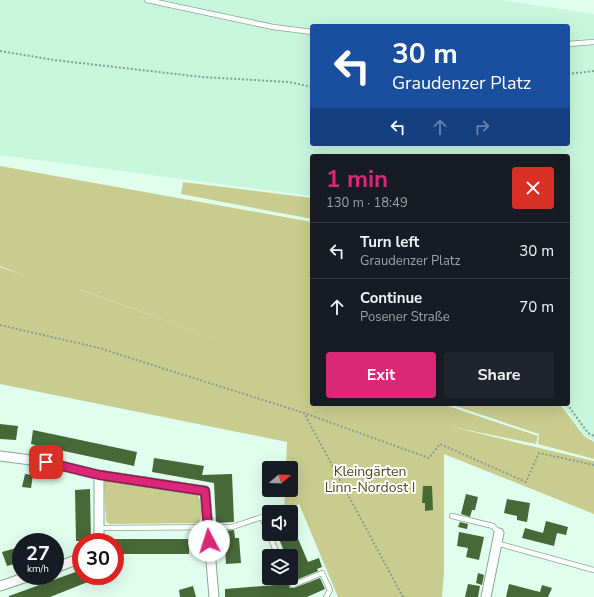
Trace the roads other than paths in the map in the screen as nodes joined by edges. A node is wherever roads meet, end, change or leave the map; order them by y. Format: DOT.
graph roads {
  1 [pos="147,0"];
  2 [pos="310,32"];
  3 [pos="594,42"];
  4 [pos="570,44"];
  5 [pos="0,456"];
  6 [pos="99,475"];
  7 [pos="452,516"];
  8 [pos="262,517"];
  9 [pos="99,528"];
  10 [pos="208,528"];
  11 [pos="99,533"];
  12 [pos="498,533"];
  13 [pos="496,543"];
  14 [pos="594,570"];
  15 [pos="12,582"];
  16 [pos="298,583"];
  17 [pos="0,586"];
  18 [pos="214,597"];
  19 [pos="326,597"];
  20 [pos="486,597"];
  1 -- 2 [label="lane"];
  3 -- 4 [label="lane"];
  5 -- 6 [label="street"];
  6 -- 9 [label="street"];
  6 -- 10 [label="street"];
  7 -- 12 [label="lane"];
  8 -- 10 [label="lane"];
  9 -- 10 [label="lane"];
  9 -- 11 [label="street"];
  10 -- 18 [label="street"];
  12 -- 13 [label="street"];
  13 -- 14 [label="lane"];
  13 -- 20 [label="street"];
  15 -- 17 [label="street"];
  16 -- 19 [label="lane"];
}
